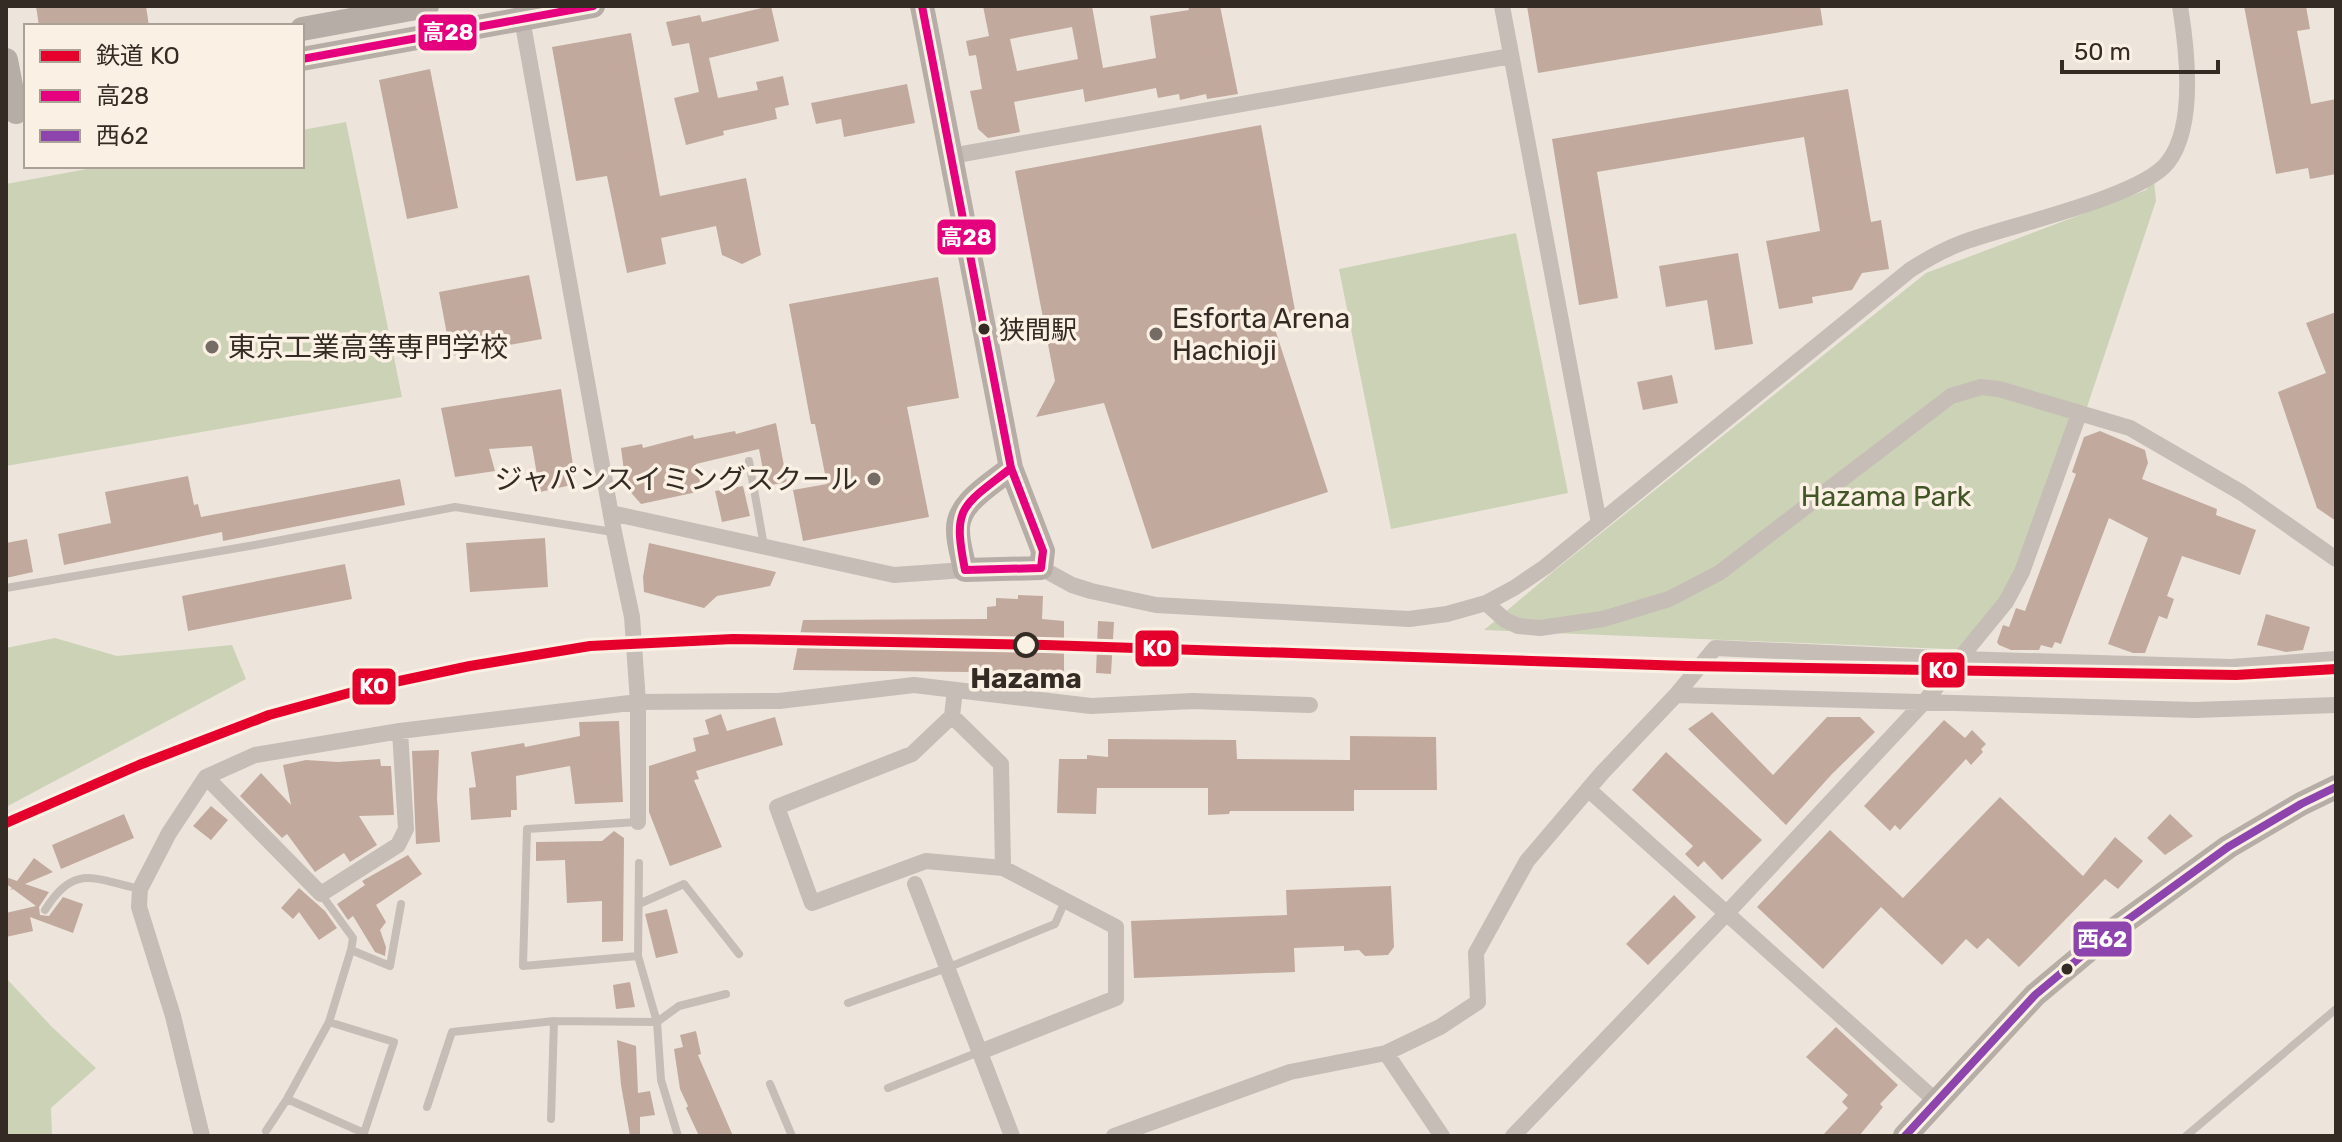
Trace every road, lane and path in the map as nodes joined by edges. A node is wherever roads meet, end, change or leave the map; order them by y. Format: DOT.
graph roads {
  1 [pos="427,6"];
  2 [pos="593,6"];
  3 [pos="922,6"];
  4 [pos="1502,6"];
  5 [pos="2180,6"];
  6 [pos="521,12"];
  7 [pos="304,29"];
  8 [pos="1511,56"];
  9 [pos="304,59"];
  10 [pos="12,76"];
  11 [pos="16,112"];
  12 [pos="951,156"];
  13 [pos="2079,414"];
  14 [pos="749,461"];
  15 [pos="1011,468"];
  16 [pos="611,513"];
  17 [pos="1599,523"];
  18 [pos="614,532"];
  19 [pos="764,547"];
  20 [pos="2336,559"];
  21 [pos="1041,568"];
  22 [pos="965,570"];
  23 [pos="6,588"];
  24 [pos="1486,603"];
  25 [pos="1960,659"];
  26 [pos="2336,659"];
  27 [pos="955,690"];
  28 [pos="1676,695"];
  29 [pos="1925,701"];
  30 [pos="638,702"];
  31 [pos="1310,705"];
  32 [pos="2336,705"];
  33 [pos="952,716"];
  34 [pos="400,731"];
  35 [pos="206,777"];
  36 [pos="2336,787"];
  37 [pos="1589,790"];
  38 [pos="638,822"];
  39 [pos="639,863"];
  40 [pos="1003,868"];
  41 [pos="915,884"];
  42 [pos="140,889"];
  43 [pos="321,894"];
  44 [pos="1065,901"];
  45 [pos="401,904"];
  46 [pos="639,904"];
  47 [pos="45,910"];
  48 [pos="1726,914"];
  49 [pos="351,950"];
  50 [pos="739,954"];
  51 [pos="638,956"];
  52 [pos="947,968"];
  53 [pos="726,994"];
  54 [pos="848,1003"];
  55 [pos="2336,1009"];
  56 [pos="554,1021"];
  57 [pos="329,1022"];
  58 [pos="657,1022"];
  59 [pos="980,1052"];
  60 [pos="1386,1053"];
  61 [pos="770,1084"];
  62 [pos="888,1088"];
  63 [pos="287,1099"];
  64 [pos="1936,1101"];
  65 [pos="427,1107"];
  66 [pos="551,1119"];
  67 [pos="266,1131"];
  68 [pos="202,1136"];
  69 [pos="678,1136"];
  70 [pos="792,1136"];
  71 [pos="1012,1136"];
  72 [pos="1114,1136"];
  73 [pos="1442,1136"];
  74 [pos="1513,1136"];
  75 [pos="1905,1136"];
  76 [pos="2186,1136"];
  1 -- 7 [label="street"];
  2 -- 6 [label="street"];
  3 -- 12 [label="street"];
  4 -- 8 [label="street"];
  5 -- 17 [label="street"];
  6 -- 9 [label="street"];
  6 -- 16 [label="street"];
  8 -- 12 [label="street"];
  8 -- 17 [label="street"];
  10 -- 11 [label="street"];
  12 -- 15 [label="street"];
  13 -- 20 [label="street"];
  13 -- 24 [label="street"];
  13 -- 25 [label="street"];
  14 -- 19 [label="lane"];
  15 -- 21 [label="street"];
  15 -- 22 [label="street"];
  16 -- 18 [label="street"];
  16 -- 19 [label="street"];
  17 -- 24 [label="street"];
  18 -- 23 [label="lane"];
  18 -- 30 [label="street"];
  19 -- 22 [label="street"];
  21 -- 22 [label="street"];
  21 -- 24 [label="street"];
  25 -- 26 [label="street"];
  25 -- 28 [label="street"];
  25 -- 29 [label="street"];
  27 -- 30 [label="street"];
  27 -- 31 [label="street"];
  27 -- 33 [label="street"];
  28 -- 29 [label="street"];
  28 -- 37 [label="street"];
  29 -- 32 [label="street"];
  29 -- 48 [label="street"];
  30 -- 34 [label="street"];
  30 -- 38 [label="street"];
  33 -- 40 [label="street"];
  33 -- 40 [label="street"];
  34 -- 35 [label="street"];
  34 -- 43 [label="street"];
  35 -- 42 [label="street"];
  35 -- 43 [label="street"];
  36 -- 64 [label="street"];
  37 -- 48 [label="street"];
  37 -- 60 [label="street"];
  38 -- 51 [label="lane"];
  39 -- 46 [label="lane"];
  40 -- 44 [label="street"];
  41 -- 52 [label="street"];
  42 -- 47 [label="lane"];
  42 -- 68 [label="street"];
  43 -- 49 [label="lane"];
  44 -- 52 [label="lane"];
  44 -- 59 [label="street"];
  45 -- 49 [label="lane"];
  46 -- 50 [label="lane"];
  46 -- 51 [label="lane"];
  48 -- 64 [label="street"];
  48 -- 74 [label="street"];
  49 -- 57 [label="lane"];
  51 -- 58 [label="lane"];
  52 -- 54 [label="lane"];
  52 -- 59 [label="street"];
  53 -- 58 [label="lane"];
  55 -- 76 [label="lane"];
  56 -- 58 [label="lane"];
  56 -- 65 [label="lane"];
  56 -- 66 [label="lane"];
  57 -- 63 [label="lane"];
  57 -- 63 [label="lane"];
  58 -- 69 [label="lane"];
  59 -- 62 [label="lane"];
  59 -- 71 [label="street"];
  60 -- 72 [label="street"];
  60 -- 73 [label="street"];
  61 -- 70 [label="lane"];
  63 -- 67 [label="lane"];
  64 -- 75 [label="street"];
}
